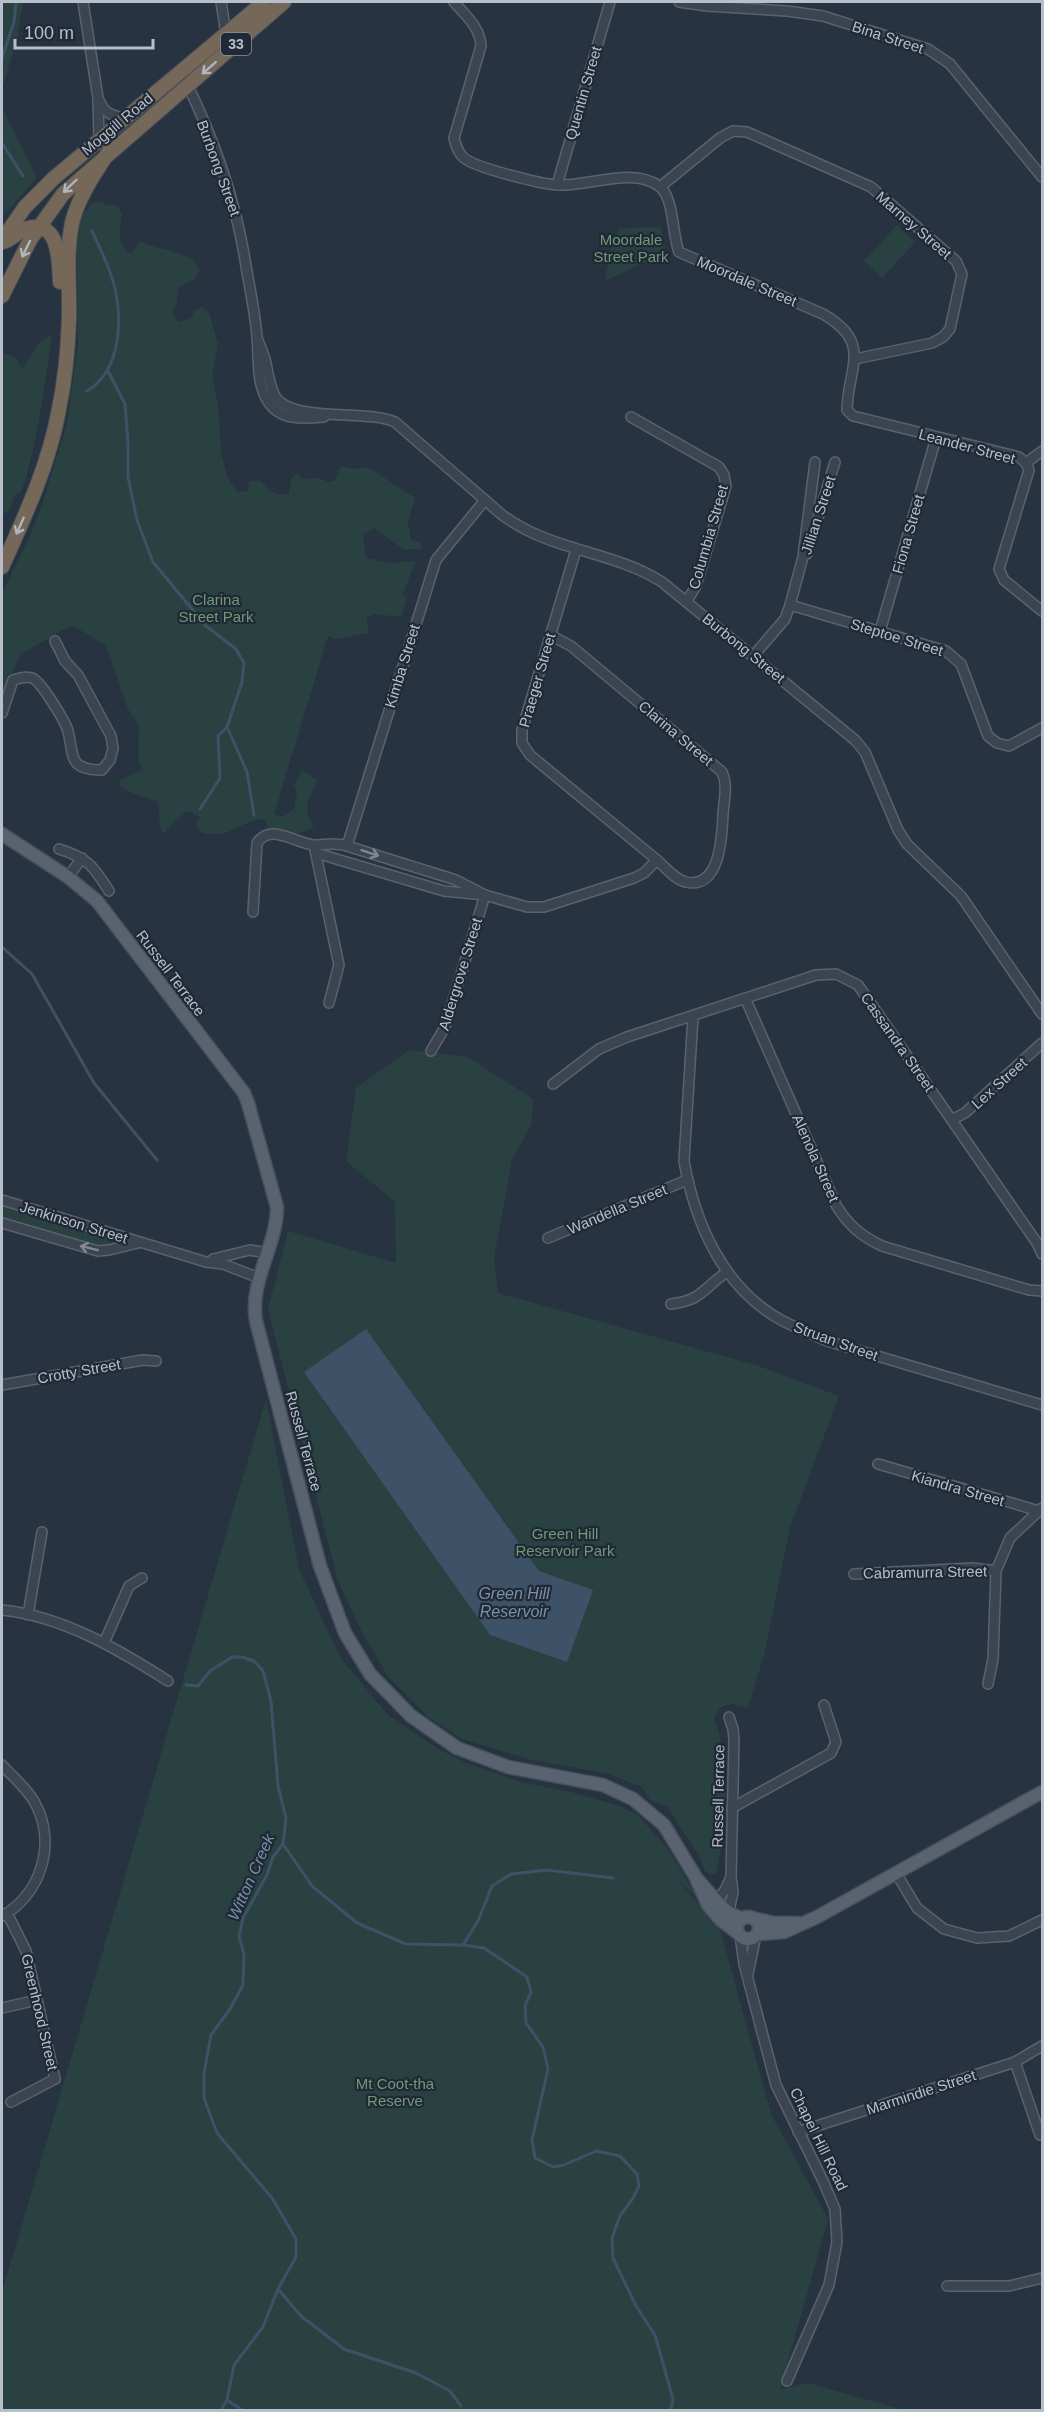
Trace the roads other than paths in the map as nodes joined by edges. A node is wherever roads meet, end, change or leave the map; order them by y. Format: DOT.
graph roads {
  1 [pos="83,2"];
  2 [pos="221,2"];
  3 [pos="264,2"];
  4 [pos="284,2"];
  5 [pos="454,2"];
  6 [pos="610,2"];
  7 [pos="679,2"];
  8 [pos="752,5"];
  9 [pos="226,34"];
  10 [pos="181,73"];
  11 [pos="188,85"];
  12 [pos="98,98"];
  13 [pos="126,118"];
  14 [pos="99,140"];
  15 [pos="110,151"];
  16 [pos="1042,177"];
  17 [pos="557,185"];
  18 [pos="660,187"];
  19 [pos="38,228"];
  20 [pos="2,241"];
  21 [pos="2,296"];
  22 [pos="855,360"];
  23 [pos="847,410"];
  24 [pos="631,417"];
  25 [pos="936,438"];
  26 [pos="1042,451"];
  27 [pos="815,462"];
  28 [pos="835,462"];
  29 [pos="1026,463"];
  30 [pos="37,484"];
  31 [pos="485,500"];
  32 [pos="576,550"];
  33 [pos="2,567"];
  34 [pos="801,567"];
  35 [pos="687,601"];
  36 [pos="790,605"];
  37 [pos="1042,611"];
  38 [pos="880,631"];
  39 [pos="550,635"];
  40 [pos="55,641"];
  41 [pos="754,655"];
  42 [pos="2,713"];
  43 [pos="1042,728"];
  44 [pos="2,834"];
  45 [pos="347,846"];
  46 [pos="59,849"];
  47 [pos="314,849"];
  48 [pos="82,858"];
  49 [pos="657,860"];
  50 [pos="68,877"];
  51 [pos="109,891"];
  52 [pos="485,895"];
  53 [pos="253,912"];
  54 [pos="746,1000"];
  55 [pos="329,1003"];
  56 [pos="1042,1012"];
  57 [pos="693,1017"];
  58 [pos="1042,1043"];
  59 [pos="431,1051"];
  60 [pos="553,1084"];
  61 [pos="953,1119"];
  62 [pos="687,1180"];
  63 [pos="2,1200"];
  64 [pos="2,1223"];
  65 [pos="548,1238"];
  66 [pos="146,1244"];
  67 [pos="267,1253"];
  68 [pos="1042,1254"];
  69 [pos="193,1258"];
  70 [pos="727,1272"];
  71 [pos="259,1278"];
  72 [pos="1042,1292"];
  73 [pos="671,1304"];
  74 [pos="156,1360"];
  75 [pos="2,1385"];
  76 [pos="1042,1406"];
  77 [pos="878,1464"];
  78 [pos="1041,1509"];
  79 [pos="42,1532"];
  80 [pos="996,1571"];
  81 [pos="854,1574"];
  82 [pos="142,1578"];
  83 [pos="2,1610"];
  84 [pos="28,1615"];
  85 [pos="104,1643"];
  86 [pos="168,1681"];
  87 [pos="988,1684"];
  88 [pos="824,1705"];
  89 [pos="729,1717"];
  90 [pos="2,1765"];
  91 [pos="1042,1792"];
  92 [pos="732,1808"];
  93 [pos="896,1873"];
  94 [pos="695,1876"];
  95 [pos="731,1877"];
  96 [pos="717,1900"];
  97 [pos="4,1915"];
  98 [pos="726,1917"];
  99 [pos="748,1918"];
  100 [pos="1042,1920"];
  101 [pos="806,1922"];
  102 [pos="740,1934"];
  103 [pos="757,1935"];
  104 [pos="748,1976"];
  105 [pos="37,2000"];
  106 [pos="2,2008"];
  107 [pos="1042,2046"];
  108 [pos="1015,2062"];
  109 [pos="11,2102"];
  110 [pos="798,2132"];
  111 [pos="1041,2135"];
  112 [pos="1042,2278"];
  113 [pos="948,2286"];
  114 [pos="787,2382"];
  1 -- 12 [label="street"];
  2 -- 9 [label="street"];
  3 -- 9 [label="highway, Moggill Road / 33"];
  4 -- 11 [label="highway, Moggill Road / 33, one-way"];
  5 -- 17 [label="street"];
  6 -- 17 [label="street, Quentin Street"];
  7 -- 8 [label="street, Bina Street"];
  8 -- 16 [label="street, Bina Street"];
  9 -- 10 [label="highway, Moggill Road / 33"];
  10 -- 11 [label="street, Burbong Street"];
  10 -- 13 [label="highway, Moggill Road / 33"];
  11 -- 15 [label="highway, Moggill Road / 33"];
  11 -- 31 [label="street, Burbong Street"];
  12 -- 13 [label="street"];
  12 -- 14 [label="street"];
  13 -- 14 [label="highway, Moggill Road / 33"];
  14 -- 20 [label="highway, Moggill Road / 33"];
  15 -- 19 [label="highway, Moggill Road / 33, one-way"];
  15 -- 30 [label="highway"];
  17 -- 18 [label="street"];
  18 -- 22 [label="street, Moordale Street"];
  18 -- 22 [label="street, Marney Street"];
  19 -- 20 [label="highway"];
  19 -- 21 [label="highway, Moggill Road / 33, one-way"];
  19 -- 30 [label="highway"];
  22 -- 23 [label="street, Moordale Street"];
  23 -- 25 [label="street, Leander Street"];
  24 -- 35 [label="street, Columbia Street"];
  25 -- 29 [label="street, Leander Street"];
  25 -- 38 [label="street, Fiona Street"];
  26 -- 29 [label="street"];
  27 -- 34 [label="street, Jillian Street"];
  28 -- 34 [label="street, Jillian Street"];
  29 -- 37 [label="street, Leander Street"];
  30 -- 33 [label="highway, one-way"];
  31 -- 32 [label="street, Burbong Street"];
  31 -- 45 [label="street, Kimba Street"];
  32 -- 35 [label="street, Burbong Street"];
  32 -- 39 [label="street, Praeger Street"];
  34 -- 36 [label="street, Jillian Street"];
  35 -- 41 [label="street, Burbong Street"];
  36 -- 38 [label="street, Steptoe Street"];
  36 -- 41 [label="street"];
  38 -- 43 [label="street, Steptoe Street"];
  39 -- 49 [label="street, Praeger Street"];
  39 -- 49 [label="street, Clarina Street"];
  40 -- 42 [label="street"];
  41 -- 56 [label="street, Burbong Street"];
  44 -- 50 [label="main road, Russell Terrace"];
  45 -- 47 [label="street"];
  45 -- 52 [label="street, one-way"];
  46 -- 48 [label="street"];
  47 -- 52 [label="street"];
  47 -- 53 [label="street"];
  47 -- 55 [label="street"];
  48 -- 50 [label="street"];
  48 -- 51 [label="street"];
  49 -- 52 [label="street"];
  50 -- 67 [label="main road, Russell Terrace"];
  52 -- 59 [label="street, Aldergrove Street"];
  54 -- 57 [label="street, Cassandra Street"];
  54 -- 61 [label="street, Cassandra Street"];
  54 -- 72 [label="street, Alenola Street"];
  57 -- 60 [label="street, Cassandra Street"];
  57 -- 62 [label="street, Struan Street"];
  58 -- 61 [label="street, Lex Street"];
  61 -- 68 [label="street, Cassandra Street"];
  62 -- 65 [label="street, Wandella Street"];
  62 -- 70 [label="street, Struan Street"];
  63 -- 66 [label="street, Jenkinson Street"];
  66 -- 64 [label="street, Jenkinson Street, one-way"];
  66 -- 69 [label="street, Jenkinson Street"];
  67 -- 69 [label="street, Jenkinson Street"];
  67 -- 71 [label="main road, Russell Terrace"];
  69 -- 71 [label="street, Jenkinson Street"];
  70 -- 73 [label="street"];
  70 -- 76 [label="street, Struan Street"];
  71 -- 94 [label="main road, Russell Terrace"];
  74 -- 75 [label="street, Crotty Street"];
  77 -- 78 [label="street, Kiandra Street"];
  78 -- 80 [label="street"];
  79 -- 84 [label="street"];
  80 -- 81 [label="street, Cabramurra Street"];
  80 -- 87 [label="street"];
  82 -- 85 [label="street"];
  83 -- 84 [label="street"];
  84 -- 85 [label="street"];
  85 -- 86 [label="street"];
  88 -- 92 [label="street"];
  89 -- 92 [label="street, Russell Terrace"];
  90 -- 97 [label="street"];
  91 -- 93 [label="main road"];
  92 -- 95 [label="street, Russell Terrace"];
  93 -- 100 [label="street"];
  93 -- 101 [label="main road"];
  94 -- 96 [label="main road, Russell Terrace"];
  94 -- 98 [label="main road, Russell Terrace"];
  95 -- 96 [label="street"];
  95 -- 98 [label="street, Russell Terrace"];
  96 -- 98 [label="main road"];
  97 -- 105 [label="street, Greenhood Street"];
  98 -- 99 [label="main road, Russell Terrace"];
  98 -- 102 [label="main road, Russell Terrace"];
  99 -- 101 [label="main road"];
  99 -- 102 [label="main road"];
  99 -- 103 [label="main road"];
  101 -- 103 [label="main road"];
  102 -- 103 [label="main road"];
  102 -- 104 [label="street, Chapel Hill Road"];
  103 -- 104 [label="street, Chapel Hill Road"];
  104 -- 110 [label="street, Chapel Hill Road"];
  105 -- 106 [label="street"];
  105 -- 109 [label="street, Greenhood Street"];
  107 -- 108 [label="street, Marmindie Street"];
  108 -- 110 [label="street, Marmindie Street"];
  108 -- 111 [label="street"];
  110 -- 114 [label="street, Chapel Hill Road"];
  112 -- 113 [label="street"];
}
